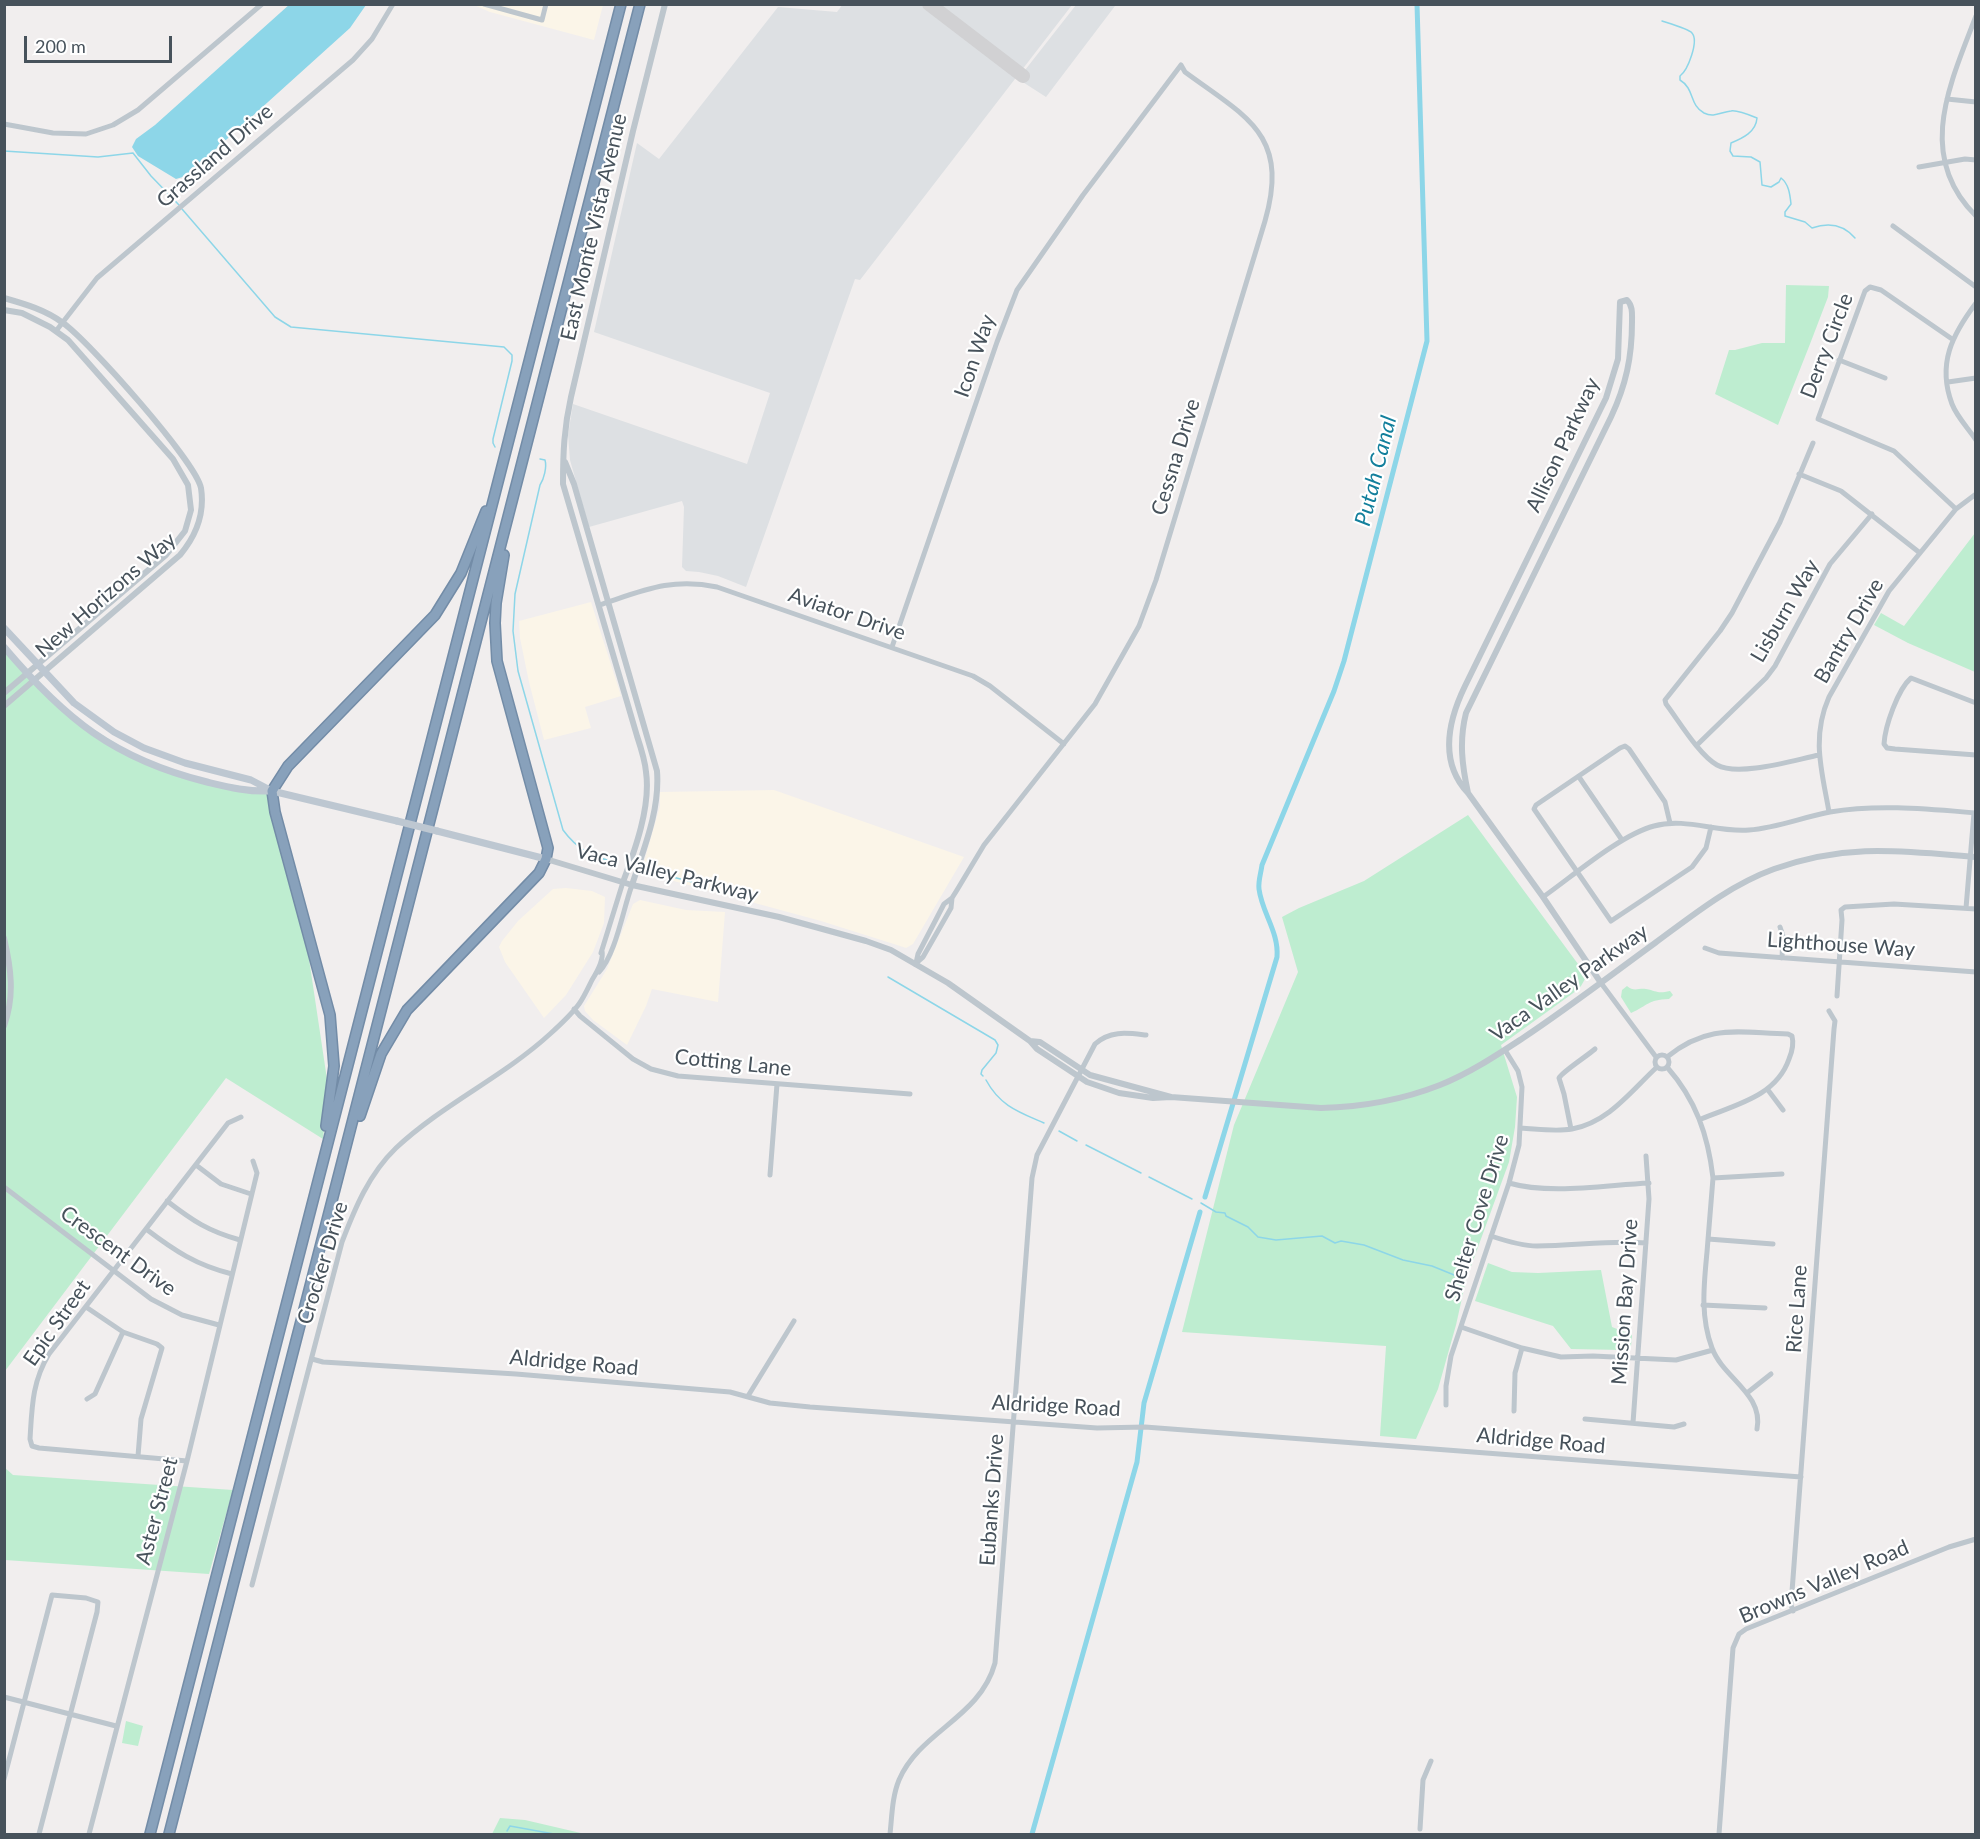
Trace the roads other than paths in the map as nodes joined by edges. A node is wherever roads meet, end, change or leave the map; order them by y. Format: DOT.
graph roads {
  1 [pos="262,4"];
  2 [pos="393,4"];
  3 [pos="484,4"];
  4 [pos="546,4"];
  5 [pos="621,4"];
  6 [pos="640,4"];
  7 [pos="665,4"];
  8 [pos="1976,16"];
  9 [pos="1974,26"];
  10 [pos="1947,99"];
  11 [pos="1976,102"];
  12 [pos="1149,108"];
  13 [pos="4,123"];
  14 [pos="1976,160"];
  15 [pos="1944,163"];
  16 [pos="1919,167"];
  17 [pos="1976,216"];
  18 [pos="1893,226"];
  19 [pos="1976,286"];
  20 [pos="4,298"];
  21 [pos="1976,303"];
  22 [pos="4,310"];
  23 [pos="63,322"];
  24 [pos="56,331"];
  25 [pos="1952,339"];
  26 [pos="1839,360"];
  27 [pos="1885,378"];
  28 [pos="1976,378"];
  29 [pos="1948,382"];
  30 [pos="1976,440"];
  31 [pos="1813,443"];
  32 [pos="563,458"];
  33 [pos="520,471"];
  34 [pos="1799,474"];
  35 [pos="499,478"];
  36 [pos="1976,494"];
  37 [pos="1956,509"];
  38 [pos="1872,514"];
  39 [pos="1920,553"];
  40 [pos="608,602"];
  41 [pos="599,605"];
  42 [pos="4,628"];
  43 [pos="4,647"];
  44 [pos="892,647"];
  45 [pos="37,664"];
  46 [pos="44,672"];
  47 [pos="27,673"];
  48 [pos="34,680"];
  49 [pos="4,693"];
  50 [pos="1976,703"];
  51 [pos="4,706"];
  52 [pos="638,736"];
  53 [pos="1064,744"];
  54 [pos="1697,745"];
  55 [pos="1819,754"];
  56 [pos="1976,755"];
  57 [pos="1579,777"];
  58 [pos="272,791"];
  59 [pos="1468,793"];
  60 [pos="657,795"];
  61 [pos="1829,812"];
  62 [pos="1975,813"];
  63 [pos="1670,823"];
  64 [pos="1711,827"];
  65 [pos="1622,840"];
  66 [pos="1973,857"];
  67 [pos="546,859"];
  68 [pos="1577,873"];
  69 [pos="623,882"];
  70 [pos="632,885"];
  71 [pos="1543,897"];
  72 [pos="1966,908"];
  73 [pos="1976,909"];
  74 [pos="1780,927"];
  75 [pos="4,938"];
  76 [pos="1705,948"];
  77 [pos="1782,958"];
  78 [pos="1839,962"];
  79 [pos="915,964"];
  80 [pos="1976,972"];
  81 [pos="595,975"];
  82 [pos="1601,983"];
  83 [pos="1837,996"];
  84 [pos="574,1009"];
  85 [pos="1829,1011"];
  86 [pos="4,1026"];
  87 [pos="1146,1035"];
  88 [pos="1595,1049"];
  89 [pos="1504,1050"];
  90 [pos="1656,1057"];
  91 [pos="1667,1057"];
  92 [pos="1657,1067"];
  93 [pos="1667,1067"];
  94 [pos="1079,1072"];
  95 [pos="777,1084"];
  96 [pos="1768,1090"];
  97 [pos="910,1094"];
  98 [pos="1783,1110"];
  99 [pos="241,1118"];
  100 [pos="1701,1119"];
  101 [pos="1521,1128"];
  102 [pos="1571,1129"];
  103 [pos="348,1140"];
  104 [pos="1646,1156"];
  105 [pos="253,1161"];
  106 [pos="196,1165"];
  107 [pos="1782,1174"];
  108 [pos="770,1175"];
  109 [pos="1713,1178"];
  110 [pos="1509,1183"];
  111 [pos="1649,1183"];
  112 [pos="4,1187"];
  113 [pos="251,1194"];
  114 [pos="167,1201"];
  115 [pos="312,1204"];
  116 [pos="146,1229"];
  117 [pos="1491,1236"];
  118 [pos="1708,1239"];
  119 [pos="240,1240"];
  120 [pos="1646,1243"];
  121 [pos="1773,1244"];
  122 [pos="114,1270"];
  123 [pos="232,1274"];
  124 [pos="1703,1305"];
  125 [pos="86,1307"];
  126 [pos="1765,1308"];
  127 [pos="794,1321"];
  128 [pos="219,1325"];
  129 [pos="1461,1327"];
  130 [pos="123,1332"];
  131 [pos="1522,1348"];
  132 [pos="1713,1350"];
  133 [pos="312,1359"];
  134 [pos="1637,1359"];
  135 [pos="1771,1374"];
  136 [pos="1747,1393"];
  137 [pos="748,1396"];
  138 [pos="87,1399"];
  139 [pos="1446,1405"];
  140 [pos="1514,1411"];
  141 [pos="1585,1419"];
  142 [pos="1014,1422"];
  143 [pos="1633,1423"];
  144 [pos="1684,1424"];
  145 [pos="1757,1429"];
  146 [pos="138,1456"];
  147 [pos="187,1461"];
  148 [pos="1801,1477"];
  149 [pos="1976,1539"];
  150 [pos="252,1585"];
  151 [pos="1793,1611"];
  152 [pos="4,1697"];
  153 [pos="25,1702"];
  154 [pos="71,1714"];
  155 [pos="116,1726"];
  156 [pos="1431,1761"];
  157 [pos="4,1779"];
  158 [pos="1420,1829"];
  159 [pos="39,1834"];
  160 [pos="89,1834"];
  161 [pos="150,1834"];
  162 [pos="169,1834"];
  163 [pos="890,1834"];
  164 [pos="1719,1834"];
  1 -- 13 [label="street"];
  2 -- 23 [label="street, Grassland Drive"];
  3 -- 4 [label="street"];
  5 -- 35 [label="highway"];
  6 -- 33 [label="highway"];
  7 -- 32 [label="street, East Monte Vista Avenue"];
  8 -- 9 [label="street"];
  9 -- 10 [label="street"];
  10 -- 11 [label="street"];
  10 -- 15 [label="street"];
  12 -- 44 [label="street, Icon Way"];
  12 -- 53 [label="street, Cessna Drive"];
  14 -- 15 [label="street"];
  15 -- 16 [label="street"];
  15 -- 17 [label="street"];
  18 -- 19 [label="street"];
  20 -- 23 [label="street, New Horizons Way"];
  21 -- 25 [label="street"];
  22 -- 24 [label="street, New Horizons Way"];
  23 -- 24 [label="street, Grassland Drive"];
  23 -- 46 [label="street, New Horizons Way"];
  24 -- 45 [label="street, New Horizons Way"];
  25 -- 26 [label="street, Derry Circle"];
  25 -- 29 [label="street"];
  26 -- 27 [label="street"];
  26 -- 37 [label="street, Derry Circle"];
  28 -- 29 [label="street"];
  29 -- 30 [label="street"];
  31 -- 34 [label="street"];
  32 -- 40 [label="street, East Monte Vista Avenue"];
  32 -- 41 [label="street, East Monte Vista Avenue"];
  33 -- 67 [label="highway"];
  33 -- 103 [label="highway"];
  34 -- 38 [label="street"];
  34 -- 54 [label="street"];
  35 -- 58 [label="highway"];
  35 -- 115 [label="highway"];
  36 -- 37 [label="street, Bantry Drive"];
  37 -- 39 [label="street, Bantry Drive"];
  38 -- 39 [label="street"];
  38 -- 54 [label="street, Lisburn Way"];
  39 -- 55 [label="street, Bantry Drive"];
  40 -- 41 [label="street, Aviator Drive"];
  40 -- 44 [label="street, Aviator Drive"];
  40 -- 60 [label="street, East Monte Vista Avenue"];
  41 -- 52 [label="street, East Monte Vista Avenue"];
  42 -- 45 [label="main road, Vaca Valley Parkway"];
  43 -- 47 [label="main road, Vaca Valley Parkway"];
  44 -- 53 [label="street, Aviator Drive"];
  45 -- 46 [label="main road, Vaca Valley Parkway"];
  45 -- 47 [label="street, New Horizons Way"];
  46 -- 48 [label="street, New Horizons Way"];
  46 -- 58 [label="main road, Vaca Valley Parkway"];
  47 -- 48 [label="main road, Vaca Valley Parkway"];
  47 -- 49 [label="street, New Horizons Way"];
  48 -- 51 [label="street, New Horizons Way"];
  48 -- 58 [label="main road, Vaca Valley Parkway"];
  50 -- 56 [label="street"];
  52 -- 60 [label="street"];
  52 -- 69 [label="street, East Monte Vista Avenue"];
  53 -- 79 [label="street, Cessna Drive"];
  54 -- 55 [label="street"];
  55 -- 61 [label="street, Bantry Drive"];
  57 -- 63 [label="street"];
  57 -- 65 [label="street"];
  57 -- 68 [label="street"];
  58 -- 67 [label="main road, Vaca Valley Parkway, bridge"];
  58 -- 115 [label="highway"];
  59 -- 59 [label="street, Allison Parkway"];
  59 -- 71 [label="street, Allison Parkway"];
  60 -- 70 [label="street, East Monte Vista Avenue"];
  61 -- 62 [label="street"];
  61 -- 64 [label="street"];
  62 -- 66 [label="street"];
  63 -- 64 [label="street"];
  63 -- 65 [label="street"];
  64 -- 68 [label="street"];
  65 -- 68 [label="street"];
  66 -- 72 [label="street"];
  66 -- 82 [label="street, Vaca Valley Parkway"];
  67 -- 69 [label="street, Vaca Valley Parkway"];
  67 -- 103 [label="highway"];
  68 -- 71 [label="street"];
  69 -- 70 [label="street, Vaca Valley Parkway"];
  69 -- 81 [label="street, Crocker Drive"];
  70 -- 79 [label="street, Vaca Valley Parkway"];
  70 -- 81 [label="street, Crocker Drive"];
  71 -- 82 [label="street, Allison Parkway"];
  72 -- 73 [label="street"];
  72 -- 78 [label="street"];
  74 -- 77 [label="street"];
  75 -- 86 [label="street"];
  76 -- 77 [label="street, Lighthouse Way"];
  77 -- 78 [label="street, Lighthouse Way"];
  78 -- 80 [label="street, Lighthouse Way"];
  78 -- 83 [label="street"];
  79 -- 94 [label="street, Vaca Valley Parkway"];
  81 -- 84 [label="street, Crocker Drive"];
  82 -- 89 [label="street, Vaca Valley Parkway"];
  82 -- 90 [label="street"];
  84 -- 95 [label="street, Cotting Lane"];
  84 -- 133 [label="street, Crocker Drive"];
  85 -- 148 [label="street, Rice Lane"];
  87 -- 94 [label="street, Eubanks Drive"];
  88 -- 102 [label="street"];
  89 -- 94 [label="street, Vaca Valley Parkway"];
  89 -- 101 [label="street, Shelter Cove Drive"];
  90 -- 91 [label="street"];
  90 -- 92 [label="street"];
  91 -- 93 [label="street"];
  91 -- 96 [label="street"];
  92 -- 93 [label="street"];
  92 -- 102 [label="street"];
  93 -- 100 [label="street"];
  94 -- 142 [label="street, Eubanks Drive"];
  95 -- 97 [label="street, Cotting Lane"];
  95 -- 108 [label="street"];
  96 -- 98 [label="street"];
  96 -- 100 [label="street"];
  99 -- 106 [label="street, Epic Street"];
  100 -- 109 [label="street"];
  101 -- 102 [label="street"];
  101 -- 110 [label="street, Shelter Cove Drive"];
  103 -- 162 [label="highway"];
  104 -- 111 [label="street, Mission Bay Drive"];
  105 -- 113 [label="street, Aster Street"];
  106 -- 113 [label="street"];
  106 -- 114 [label="street, Epic Street"];
  107 -- 109 [label="street"];
  109 -- 118 [label="street"];
  110 -- 111 [label="street"];
  110 -- 117 [label="street, Shelter Cove Drive"];
  111 -- 120 [label="street, Mission Bay Drive"];
  112 -- 122 [label="street, Crescent Drive"];
  113 -- 119 [label="street, Aster Street"];
  114 -- 116 [label="street, Epic Street"];
  114 -- 119 [label="street"];
  115 -- 161 [label="highway"];
  116 -- 122 [label="street, Epic Street"];
  116 -- 123 [label="street"];
  117 -- 120 [label="street"];
  117 -- 129 [label="street, Shelter Cove Drive"];
  118 -- 121 [label="street"];
  118 -- 124 [label="street"];
  119 -- 123 [label="street, Aster Street"];
  120 -- 134 [label="street, Mission Bay Drive"];
  122 -- 125 [label="street, Epic Street"];
  122 -- 128 [label="street, Crescent Drive"];
  123 -- 128 [label="street, Aster Street"];
  124 -- 126 [label="street"];
  124 -- 132 [label="street"];
  125 -- 130 [label="street"];
  125 -- 146 [label="street, Epic Street"];
  127 -- 137 [label="street"];
  128 -- 147 [label="street, Aster Street"];
  129 -- 131 [label="street"];
  129 -- 139 [label="street, Shelter Cove Drive"];
  130 -- 138 [label="street"];
  130 -- 146 [label="street"];
  131 -- 134 [label="street"];
  131 -- 140 [label="street"];
  132 -- 134 [label="street"];
  132 -- 136 [label="street"];
  133 -- 137 [label="street, Aldridge Road"];
  133 -- 150 [label="street, Crocker Drive"];
  134 -- 143 [label="street, Mission Bay Drive"];
  135 -- 136 [label="street"];
  136 -- 145 [label="street"];
  137 -- 142 [label="street, Aldridge Road"];
  141 -- 143 [label="street"];
  142 -- 148 [label="street, Aldridge Road"];
  142 -- 163 [label="street, Eubanks Drive"];
  143 -- 144 [label="street"];
  146 -- 147 [label="street, Epic Street"];
  147 -- 155 [label="street, Aster Street"];
  148 -- 151 [label="street, Rice Lane"];
  149 -- 151 [label="street, Browns Valley Road"];
  151 -- 164 [label="street, Browns Valley Road"];
  152 -- 153 [label="street"];
  153 -- 154 [label="street"];
  153 -- 154 [label="street"];
  153 -- 157 [label="street"];
  154 -- 155 [label="street"];
  154 -- 159 [label="street"];
  155 -- 160 [label="street, Aster Street"];
  156 -- 158 [label="street"];
}
